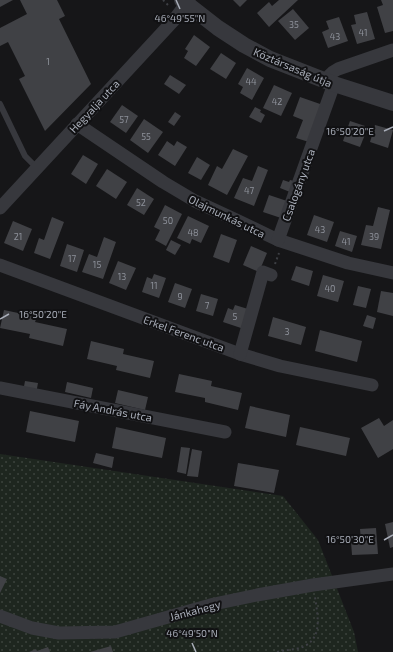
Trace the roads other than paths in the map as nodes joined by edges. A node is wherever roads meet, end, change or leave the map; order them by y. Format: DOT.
graph roads {
  1 [pos="186,1"];
  2 [pos="393,50"];
  3 [pos="330,83"];
  4 [pos="393,103"];
  5 [pos="0,104"];
  6 [pos="78,124"];
  7 [pos="37,168"];
  8 [pos="0,208"];
  9 [pos="278,240"];
  10 [pos="0,266"];
  11 [pos="393,273"];
  12 [pos="271,275"];
  13 [pos="240,354"];
  14 [pos="372,385"];
  15 [pos="0,388"];
  16 [pos="225,432"];
  17 [pos="393,574"];
  18 [pos="0,616"];
  1 -- 3 [label="street, Köztársaság útja"];
  1 -- 6 [label="street, Hegyalja utca"];
  2 -- 3 [label="street"];
  3 -- 4 [label="street, Köztársaság útja"];
  3 -- 9 [label="street, Csalogány utca"];
  5 -- 7 [label="lane"];
  6 -- 7 [label="street, Hegyalja utca"];
  6 -- 9 [label="street, Olajmunkás utca"];
  7 -- 8 [label="street, Hegyalja utca"];
  9 -- 11 [label="street, Olajmunkás utca"];
  10 -- 13 [label="street, Erkel Ferenc utca"];
  12 -- 13 [label="street"];
  13 -- 14 [label="street, Erkel Ferenc utca"];
  15 -- 16 [label="street, Fáy András utca"];
  17 -- 18 [label="street, Jánkahegy"];
}
